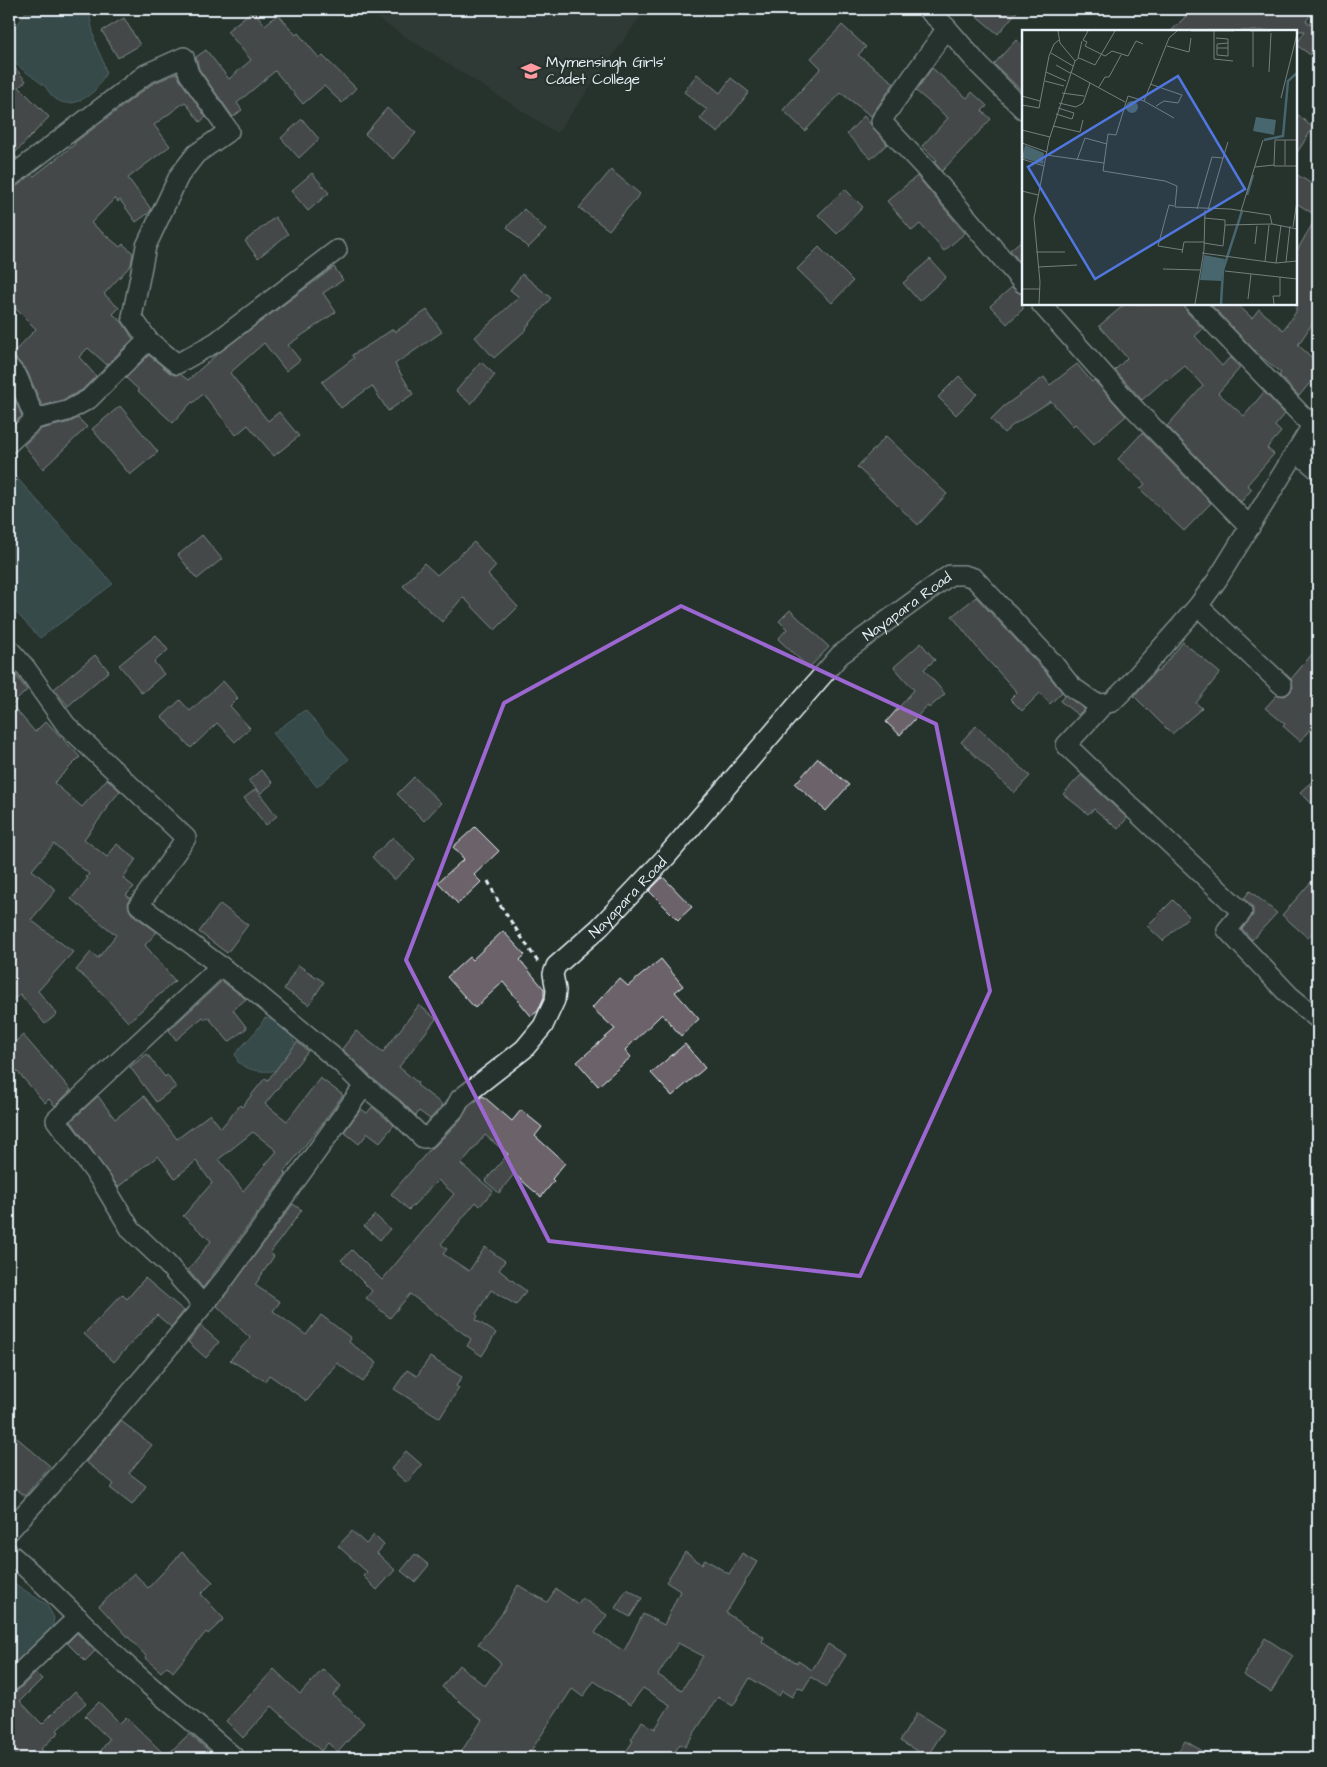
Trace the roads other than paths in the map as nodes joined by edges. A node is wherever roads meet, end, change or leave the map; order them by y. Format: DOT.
graph roads {
  1 [pos="927,9"];
  2 [pos="947,28"];
  3 [pos="1022,108"];
  4 [pos="9,178"];
  5 [pos="337,250"];
  6 [pos="1022,282"];
  7 [pos="1042,305"];
  8 [pos="1196,305"];
  9 [pos="148,340"];
  10 [pos="9,367"];
  11 [pos="35,419"];
  12 [pos="1315,421"];
  13 [pos="9,443"];
  14 [pos="1297,452"];
  15 [pos="1318,470"];
  16 [pos="1250,527"];
  17 [pos="1198,606"];
  18 [pos="9,649"];
  19 [pos="1282,685"];
  20 [pos="1104,704"];
  21 [pos="221,966"];
  22 [pos="1318,1019"];
  23 [pos="364,1086"];
  24 [pos="203,1305"];
  25 [pos="9,1531"];
  26 [pos="9,1553"];
  27 [pos="78,1617"];
  28 [pos="9,1683"];
  29 [pos="235,1758"];
  1 -- 2 [label="street"];
  2 -- 3 [label="street"];
  2 -- 6 [label="street"];
  4 -- 9 [label="street"];
  5 -- 9 [label="street"];
  7 -- 16 [label="street"];
  8 -- 12 [label="street"];
  9 -- 11 [label="street"];
  10 -- 11 [label="street"];
  11 -- 13 [label="street"];
  12 -- 14 [label="street"];
  14 -- 15 [label="street"];
  14 -- 16 [label="street"];
  16 -- 17 [label="street"];
  17 -- 19 [label="street"];
  17 -- 20 [label="street"];
  18 -- 21 [label="street"];
  20 -- 22 [label="street"];
  20 -- 23 [label="street, Nayapara Road"];
  21 -- 23 [label="street"];
  21 -- 24 [label="street"];
  23 -- 24 [label="street"];
  24 -- 25 [label="street"];
  26 -- 27 [label="street"];
  27 -- 28 [label="street"];
  27 -- 29 [label="street"];
}
